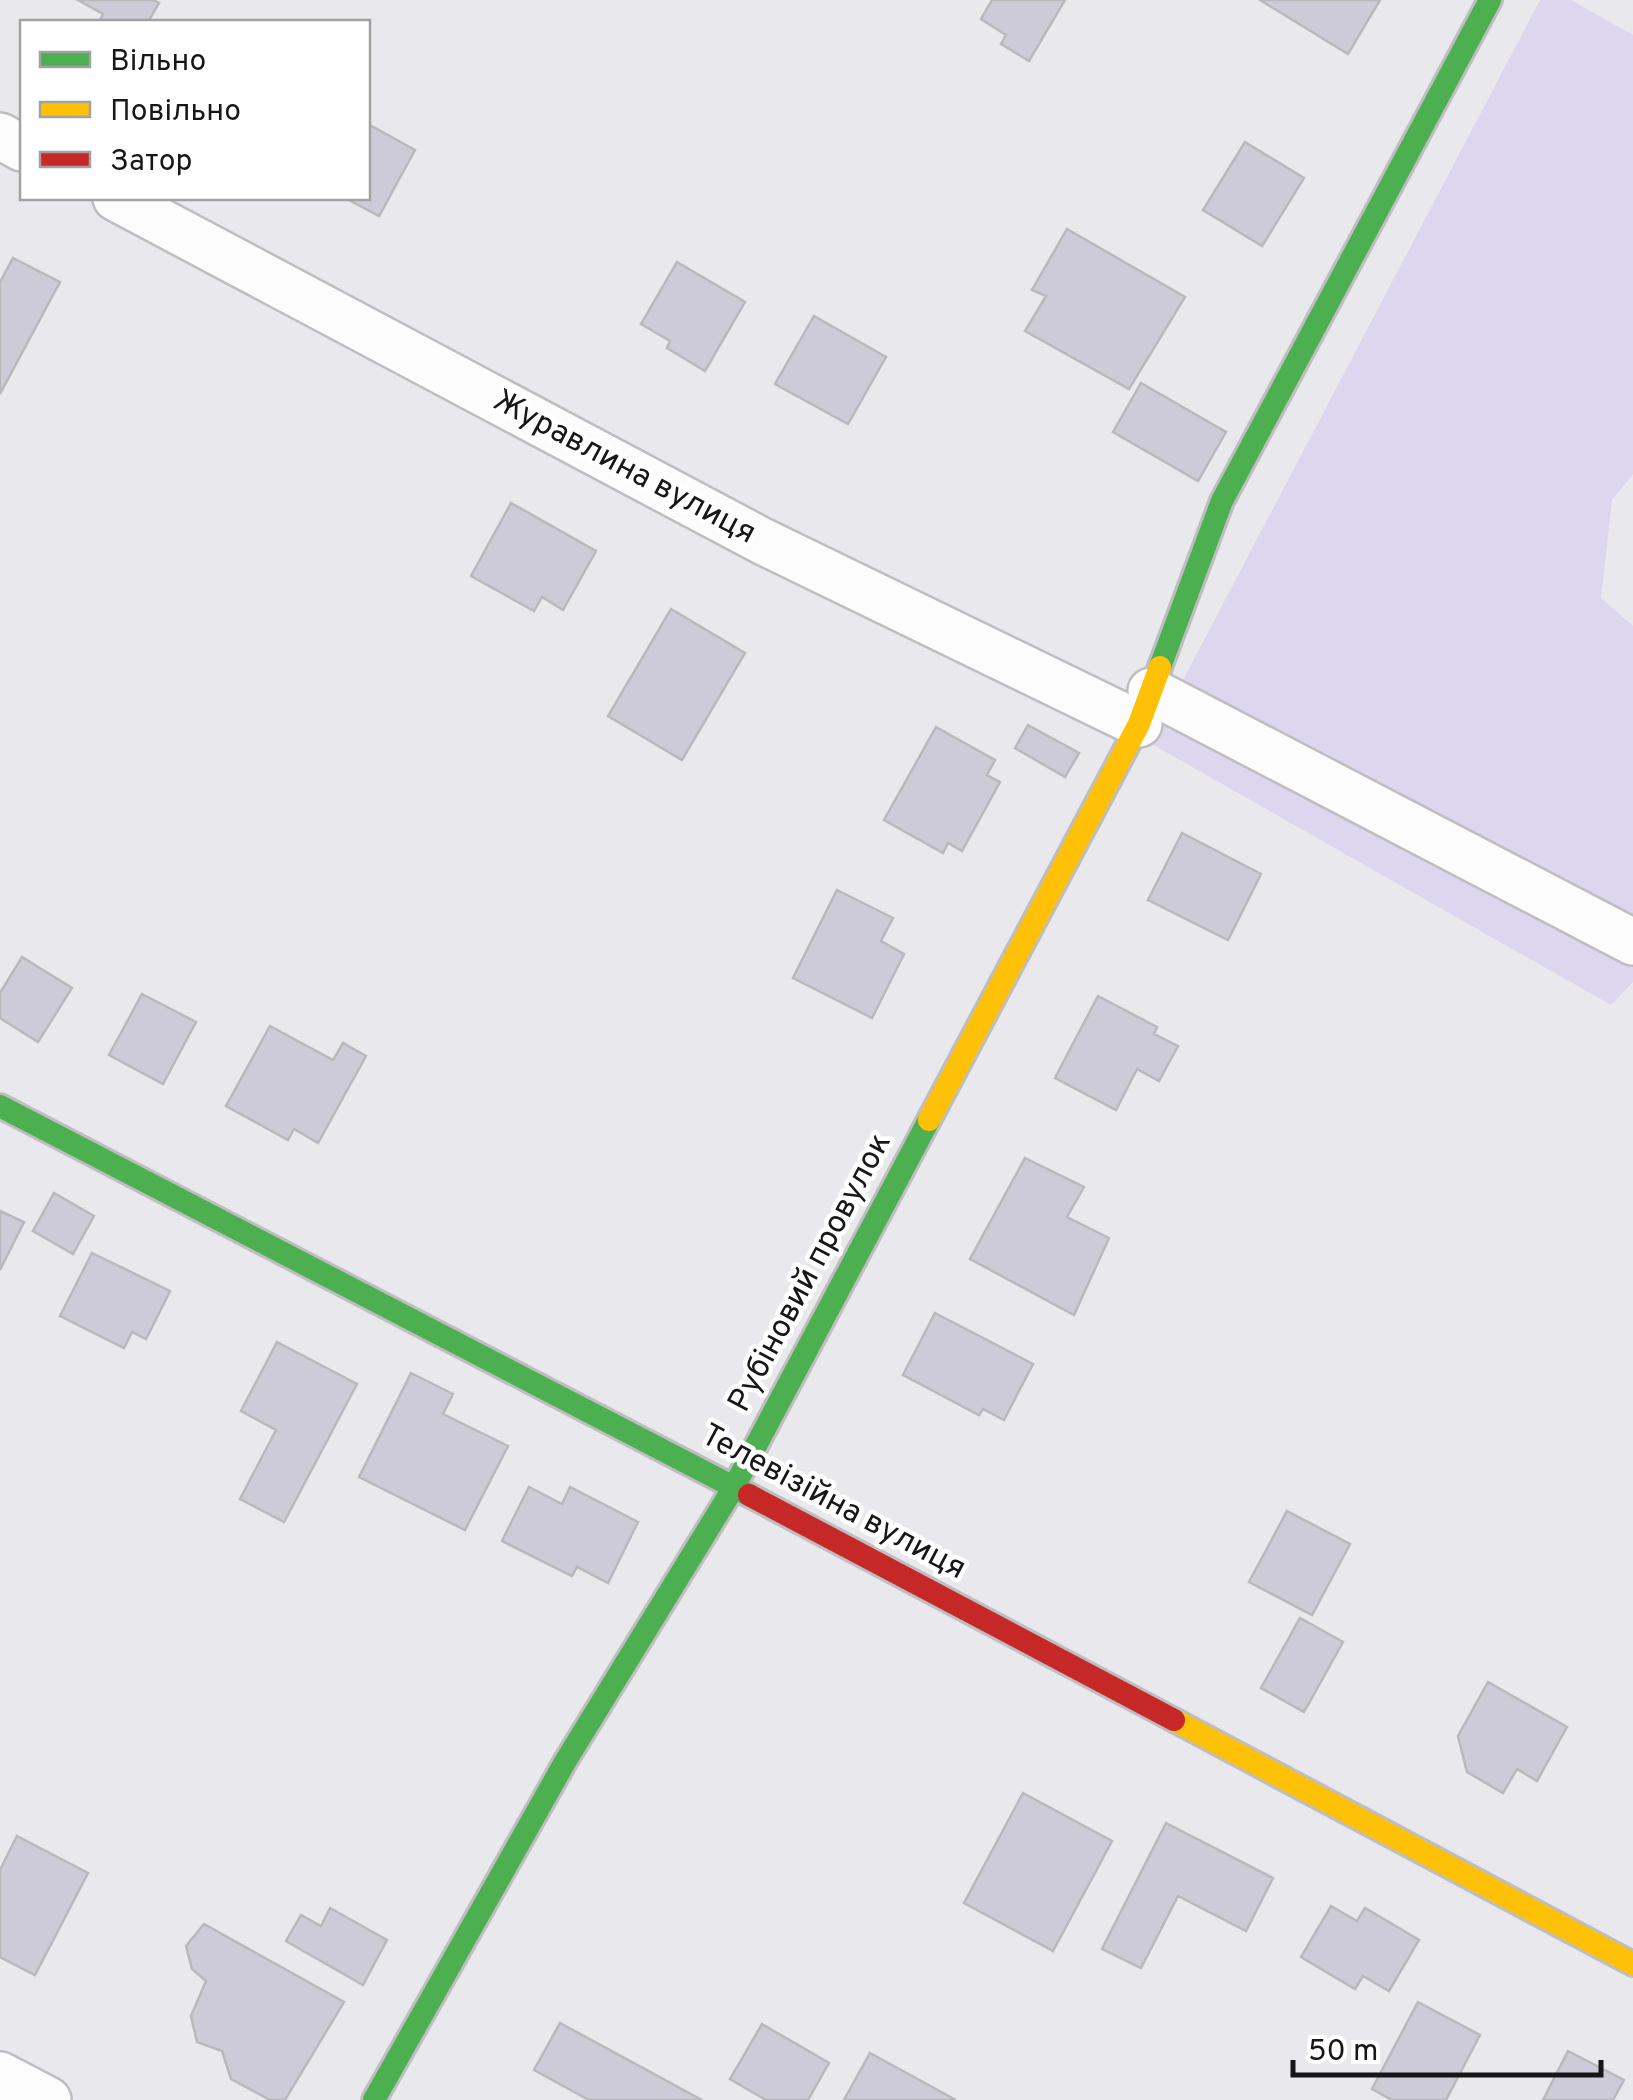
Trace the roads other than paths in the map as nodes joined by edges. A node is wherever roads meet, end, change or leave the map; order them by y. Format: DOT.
graph roads {
  1 [pos="1490,0"];
  2 [pos="120,200"];
  3 [pos="1145,707"];
  4 [pos="1633,942"];
  5 [pos="0,1106"];
  6 [pos="734,1487"];
  7 [pos="1633,1964"];
  8 [pos="0,2075"];
  9 [pos="48,2100"];
  10 [pos="374,2100"];
  1 -- 3 [label="street, Рубіновий провулок"];
  2 -- 3 [label="street, Журавлина вулиця"];
  3 -- 4 [label="street, Журавлина вулиця"];
  3 -- 6 [label="street, Рубіновий провулок"];
  5 -- 6 [label="street, Телевізійна вулиця"];
  6 -- 7 [label="street, Телевізійна вулиця"];
  6 -- 10 [label="street, Рубіновий провулок"];
  8 -- 9 [label="street"];
}
